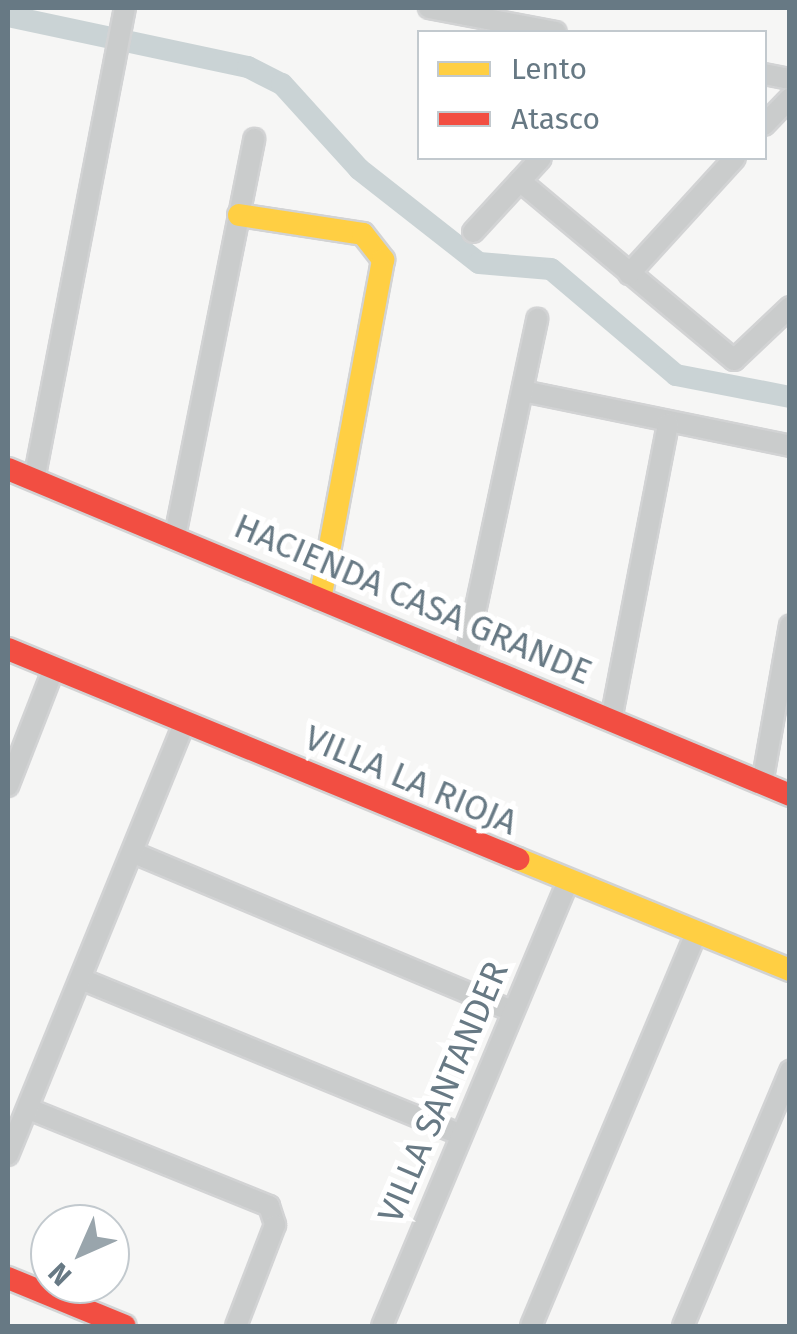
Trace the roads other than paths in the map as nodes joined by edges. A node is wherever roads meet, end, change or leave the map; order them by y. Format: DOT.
graph roads {
  1 [pos="429,8"];
  2 [pos="124,12"];
  3 [pos="545,30"];
  4 [pos="790,98"];
  5 [pos="767,122"];
  6 [pos="254,139"];
  7 [pos="539,160"];
  8 [pos="733,160"];
  9 [pos="520,182"];
  10 [pos="239,215"];
  11 [pos="473,232"];
  12 [pos="629,274"];
  13 [pos="790,307"];
  14 [pos="537,319"];
  15 [pos="523,391"];
  16 [pos="668,423"];
  17 [pos="790,446"];
  18 [pos="8,469"];
  19 [pos="34,480"];
  20 [pos="174,536"];
  21 [pos="320,599"];
  22 [pos="790,625"];
  23 [pos="8,649"];
  24 [pos="466,659"];
  25 [pos="54,668"];
  26 [pos="611,720"];
  27 [pos="184,723"];
  28 [pos="762,784"];
  29 [pos="8,786"];
  30 [pos="790,795"];
  31 [pos="134,853"];
  32 [pos="566,883"];
  33 [pos="698,932"];
  34 [pos="790,970"];
  35 [pos="81,978"];
  36 [pos="512,1011"];
  37 [pos="790,1071"];
  38 [pos="29,1109"];
  39 [pos="458,1134"];
  40 [pos="8,1155"];
  41 [pos="8,1278"];
  42 [pos="124,1326"];
  43 [pos="236,1326"];
  44 [pos="382,1326"];
  45 [pos="530,1326"];
  46 [pos="683,1326"];
  1 -- 3 [label="street"];
  2 -- 19 [label="street"];
  4 -- 5 [label="street"];
  6 -- 10 [label="street"];
  7 -- 9 [label="street"];
  8 -- 12 [label="street"];
  9 -- 11 [label="street"];
  9 -- 12 [label="street"];
  10 -- 20 [label="street"];
  10 -- 21 [label="street"];
  12 -- 13 [label="street"];
  14 -- 15 [label="street"];
  15 -- 16 [label="street"];
  15 -- 24 [label="street"];
  16 -- 17 [label="street"];
  16 -- 26 [label="street"];
  18 -- 19 [label="street, HACIENDA CASA GRANDE"];
  19 -- 20 [label="street, HACIENDA CASA GRANDE"];
  20 -- 21 [label="street, HACIENDA CASA GRANDE"];
  21 -- 24 [label="street, HACIENDA CASA GRANDE"];
  22 -- 28 [label="street"];
  23 -- 25 [label="street, VILLA LA RIOJA"];
  24 -- 26 [label="street, HACIENDA CASA GRANDE"];
  25 -- 27 [label="street, VILLA LA RIOJA"];
  25 -- 29 [label="street"];
  26 -- 28 [label="street, HACIENDA CASA GRANDE"];
  27 -- 31 [label="street"];
  27 -- 32 [label="street, VILLA LA RIOJA"];
  28 -- 30 [label="street, HACIENDA CASA GRANDE"];
  31 -- 35 [label="street"];
  31 -- 36 [label="street"];
  32 -- 33 [label="street, VILLA LA RIOJA"];
  32 -- 36 [label="street, VILLA SANTANDER"];
  33 -- 34 [label="street, VILLA LA RIOJA"];
  33 -- 45 [label="street"];
  35 -- 38 [label="street"];
  35 -- 39 [label="street"];
  36 -- 39 [label="street, VILLA SANTANDER"];
  37 -- 46 [label="street"];
  38 -- 40 [label="street"];
  38 -- 43 [label="street"];
  39 -- 44 [label="street, VILLA SANTANDER"];
  41 -- 42 [label="street"];
}
